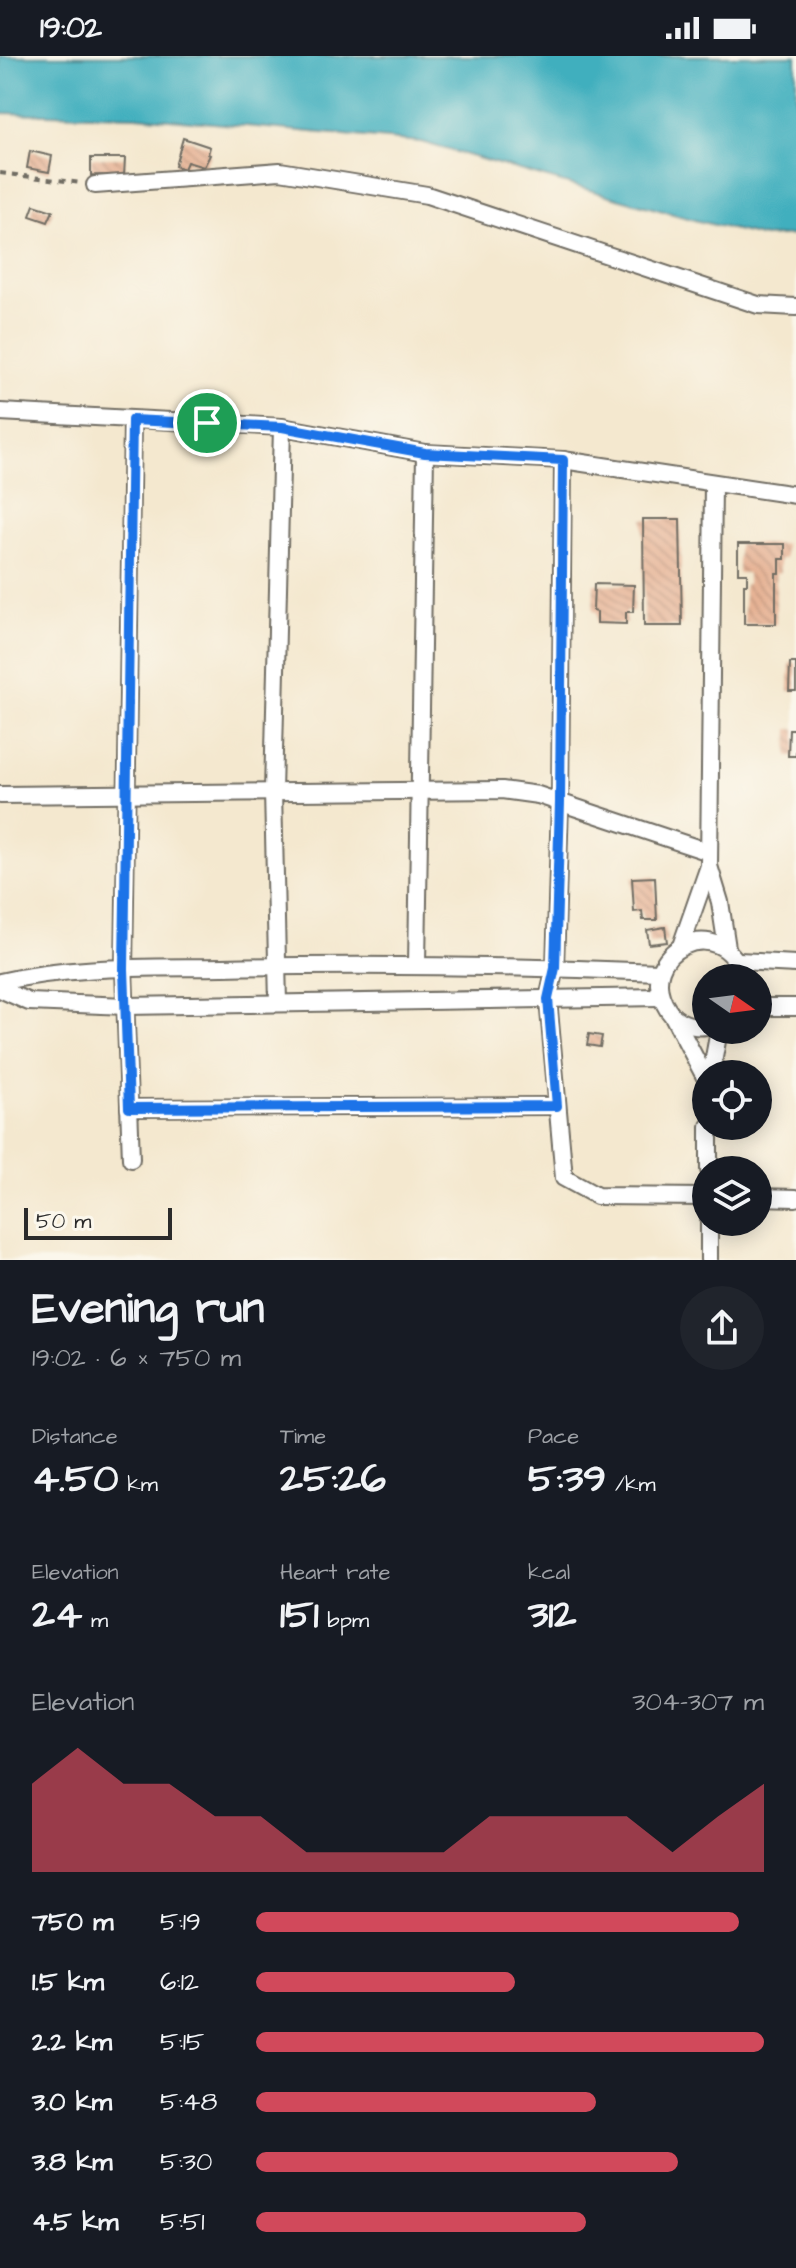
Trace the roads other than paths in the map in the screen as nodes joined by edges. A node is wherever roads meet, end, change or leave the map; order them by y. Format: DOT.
graph roads {
  1 [pos="95,185"];
  2 [pos="796,307"];
  3 [pos="0,412"];
  4 [pos="132,420"];
  5 [pos="282,427"];
  6 [pos="425,453"];
  7 [pos="563,460"];
  8 [pos="713,483"];
  9 [pos="796,495"];
  10 [pos="420,790"];
  11 [pos="273,792"];
  12 [pos="126,793"];
  13 [pos="0,795"];
  14 [pos="560,802"];
  15 [pos="709,859"];
  16 [pos="681,946"];
  17 [pos="733,954"];
  18 [pos="737,964"];
  19 [pos="796,964"];
  20 [pos="417,965"];
  21 [pos="275,966"];
  22 [pos="555,968"];
  23 [pos="124,969"];
  24 [pos="660,972"];
  25 [pos="0,982"];
  26 [pos="0,989"];
  27 [pos="660,997"];
  28 [pos="548,999"];
  29 [pos="278,1003"];
  30 [pos="126,1006"];
  31 [pos="772,1007"];
  32 [pos="796,1007"];
  33 [pos="674,1018"];
  34 [pos="692,1025"];
  35 [pos="696,1060"];
  36 [pos="557,1106"];
  37 [pos="129,1108"];
  38 [pos="131,1159"];
  39 [pos="692,1197"];
  40 [pos="772,1197"];
  41 [pos="796,1198"];
  42 [pos="709,1236"];
  43 [pos="709,1260"];
  1 -- 2 [label="street"];
  3 -- 4 [label="street"];
  4 -- 5 [label="street"];
  4 -- 12 [label="street"];
  5 -- 6 [label="street"];
  5 -- 11 [label="street"];
  6 -- 7 [label="street"];
  6 -- 10 [label="street"];
  7 -- 8 [label="street"];
  7 -- 14 [label="street"];
  8 -- 9 [label="street"];
  8 -- 15 [label="street"];
  10 -- 11 [label="street"];
  10 -- 14 [label="street"];
  10 -- 20 [label="street"];
  11 -- 12 [label="street"];
  11 -- 21 [label="street"];
  12 -- 13 [label="street"];
  12 -- 23 [label="street"];
  14 -- 15 [label="street"];
  14 -- 22 [label="street"];
  15 -- 16 [label="street"];
  15 -- 17 [label="street"];
  16 -- 17 [label="street"];
  16 -- 24 [label="street"];
  17 -- 18 [label="street"];
  17 -- 19 [label="street"];
  20 -- 21 [label="street"];
  20 -- 22 [label="street"];
  21 -- 23 [label="street"];
  21 -- 29 [label="street"];
  22 -- 24 [label="street"];
  22 -- 28 [label="street"];
  23 -- 25 [label="street"];
  23 -- 30 [label="street"];
  24 -- 27 [label="street"];
  26 -- 30 [label="street"];
  27 -- 28 [label="street"];
  27 -- 33 [label="street"];
  28 -- 29 [label="street"];
  28 -- 36 [label="street"];
  29 -- 30 [label="street"];
  30 -- 37 [label="street"];
  31 -- 32 [label="street"];
  33 -- 34 [label="street"];
  33 -- 35 [label="street"];
  36 -- 37 [label="street"];
  36 -- 39 [label="street"];
  37 -- 38 [label="street"];
  40 -- 41 [label="street"];
  42 -- 43 [label="street"];
}
